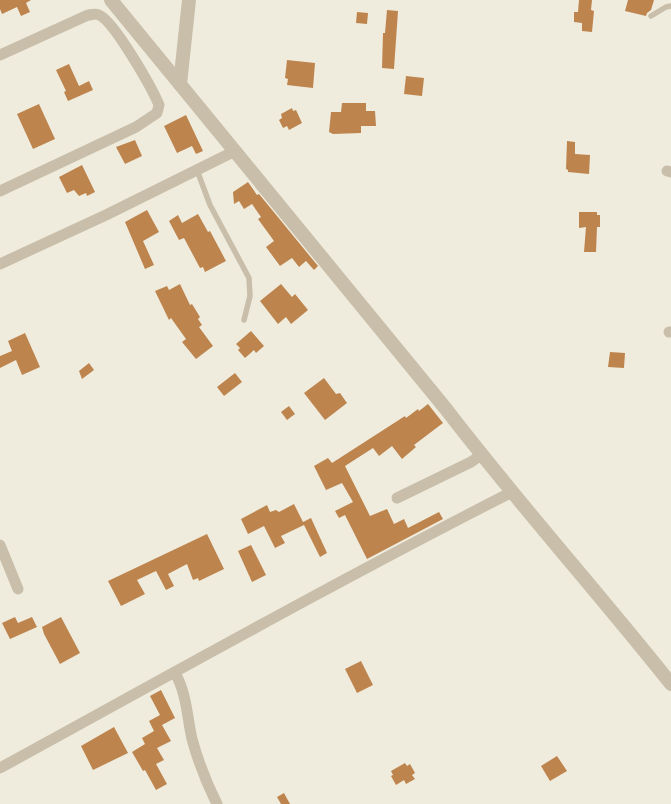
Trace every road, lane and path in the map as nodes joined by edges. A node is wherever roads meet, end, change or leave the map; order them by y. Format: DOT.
graph roads {
  1 [pos="110,0"];
  2 [pos="189,0"];
  3 [pos="671,6"];
  4 [pos="650,16"];
  5 [pos="154,53"];
  6 [pos="0,54"];
  7 [pos="138,66"];
  8 [pos="180,84"];
  9 [pos="235,151"];
  10 [pos="197,170"];
  11 [pos="0,191"];
  12 [pos="0,264"];
  13 [pos="244,320"];
  14 [pos="481,455"];
  15 [pos="512,492"];
  16 [pos="397,498"];
  17 [pos="0,545"];
  18 [pos="18,588"];
  19 [pos="176,673"];
  20 [pos="671,684"];
  21 [pos="0,768"];
  22 [pos="217,804"];
  1 -- 5 [label="street"];
  2 -- 8 [label="street"];
  3 -- 4 [label="lane"];
  5 -- 7 [label="street"];
  5 -- 8 [label="street"];
  6 -- 7 [label="street"];
  7 -- 11 [label="street"];
  8 -- 9 [label="street"];
  9 -- 10 [label="street"];
  9 -- 14 [label="street"];
  10 -- 12 [label="street"];
  10 -- 13 [label="lane"];
  14 -- 15 [label="street"];
  14 -- 16 [label="street"];
  15 -- 19 [label="street"];
  15 -- 20 [label="street"];
  17 -- 18 [label="street"];
  19 -- 21 [label="street"];
  19 -- 22 [label="street"];
}
